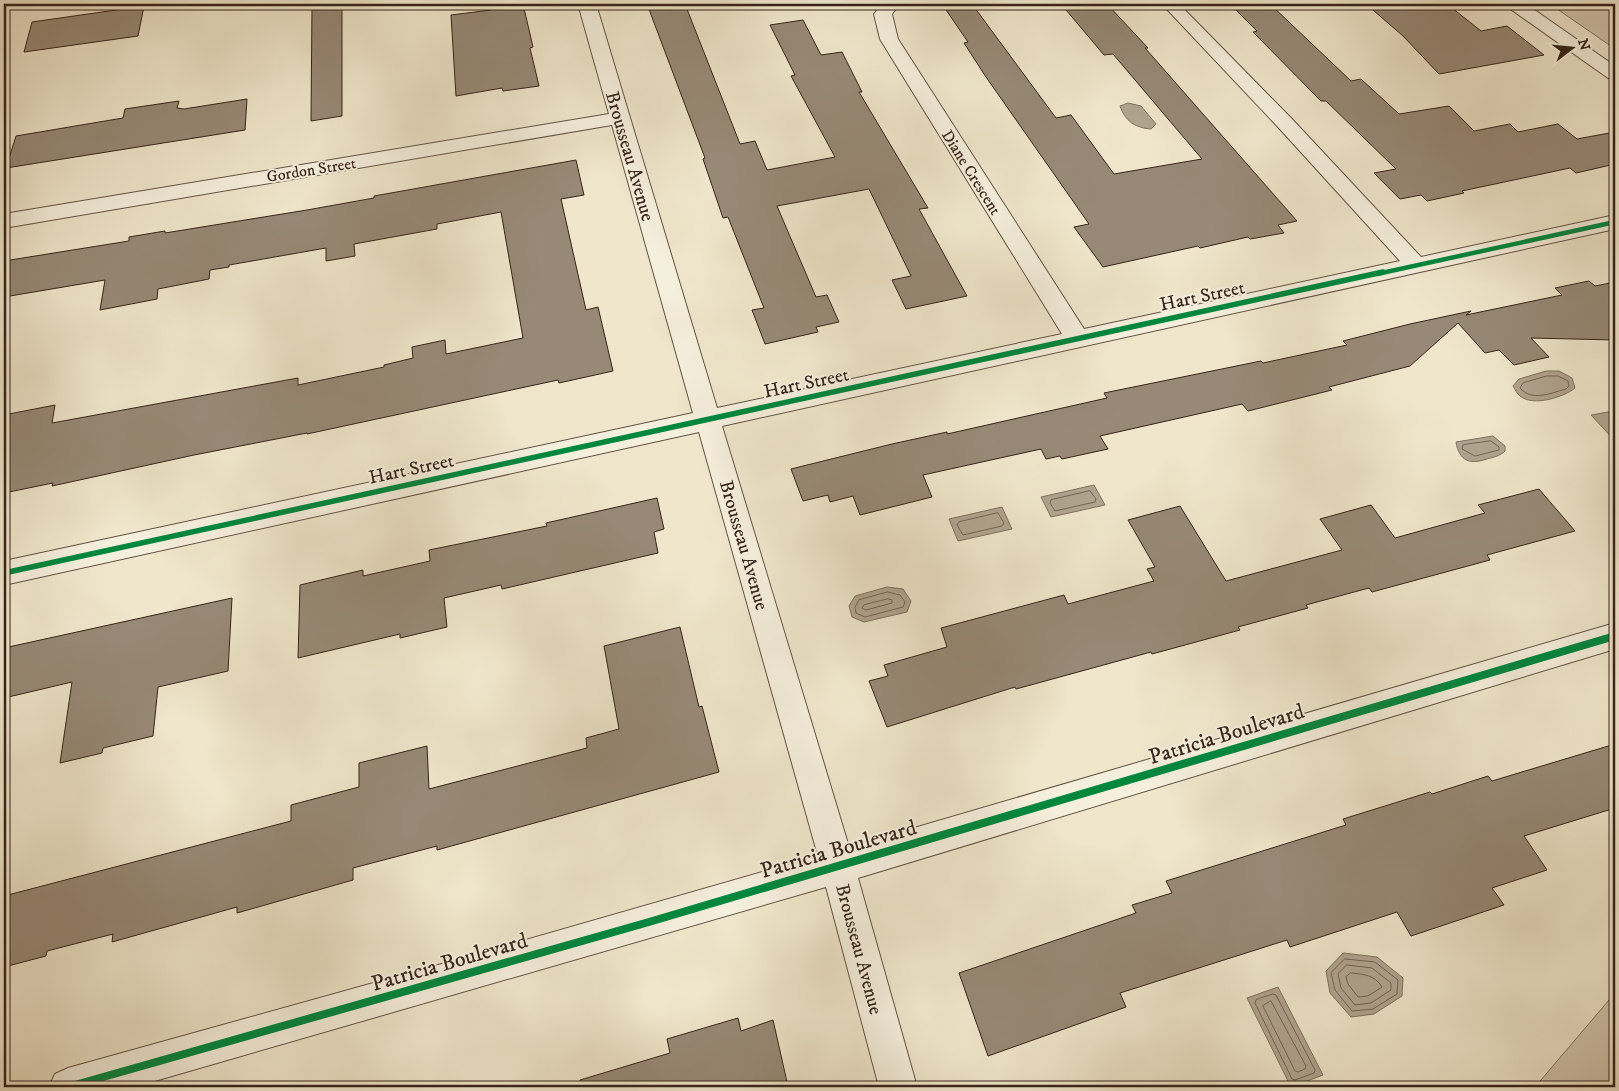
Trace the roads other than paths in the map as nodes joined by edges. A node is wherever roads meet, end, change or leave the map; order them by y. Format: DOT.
graph roads {
  1 [pos="587,4"];
  2 [pos="891,4"];
  3 [pos="1170,4"];
  4 [pos="1515,4"];
  5 [pos="1615,74"];
  6 [pos="619,118"];
  7 [pos="4,221"];
  8 [pos="1615,222"];
  9 [pos="1415,264"];
  10 [pos="1077,338"];
  11 [pos="709,418"];
  12 [pos="4,573"];
  13 [pos="1615,636"];
  14 [pos="838,867"];
  15 [pos="68,1087"];
  16 [pos="898,1087"];
  1 -- 6 [label="street, Brousseau Avenue"];
  2 -- 10 [label="street, Diane Crescent"];
  3 -- 9 [label="street"];
  4 -- 5 [label="street"];
  6 -- 7 [label="street, Gordon Street"];
  6 -- 11 [label="street, Brousseau Avenue"];
  8 -- 9 [label="street, Hart Street"];
  9 -- 10 [label="street, Hart Street"];
  10 -- 11 [label="street, Hart Street"];
  11 -- 12 [label="street, Hart Street"];
  11 -- 14 [label="street, Brousseau Avenue"];
  13 -- 14 [label="street, Patricia Boulevard"];
  14 -- 15 [label="street, Patricia Boulevard"];
  14 -- 16 [label="street, Brousseau Avenue"];
}
